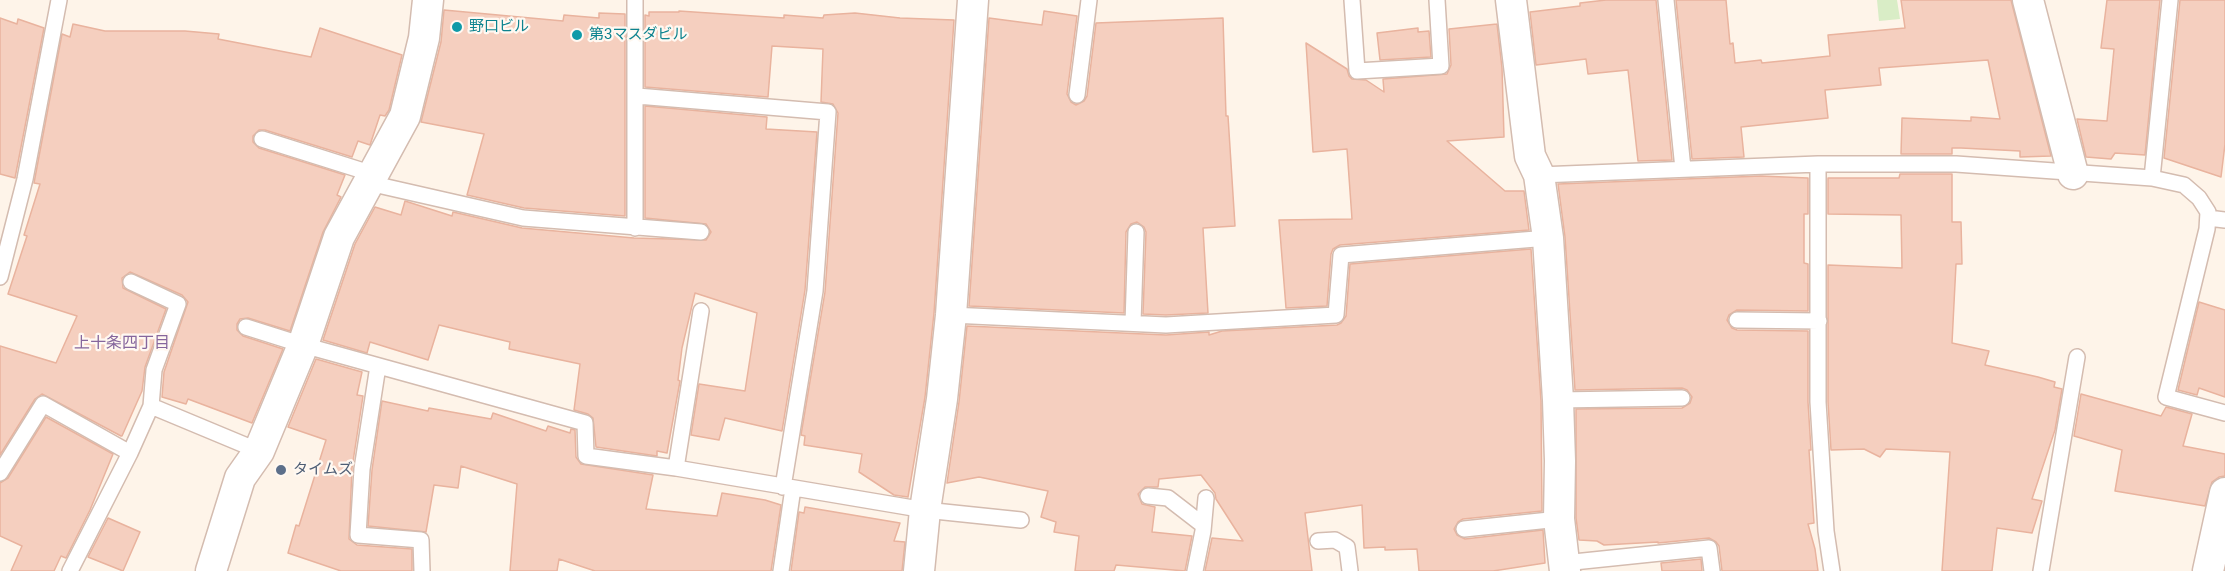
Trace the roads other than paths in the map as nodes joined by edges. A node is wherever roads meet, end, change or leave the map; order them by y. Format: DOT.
graph roads {
  1 [pos="59,0"];
  2 [pos="428,0"];
  3 [pos="635,0"];
  4 [pos="973,0"];
  5 [pos="1089,0"];
  6 [pos="1352,0"];
  7 [pos="1437,0"];
  8 [pos="1510,0"];
  9 [pos="1666,0"];
  10 [pos="2028,0"];
  11 [pos="2170,0"];
  12 [pos="1077,95"];
  13 [pos="637,96"];
  14 [pos="262,139"];
  15 [pos="1818,164"];
  16 [pos="1683,169"];
  17 [pos="2073,174"];
  18 [pos="1539,175"];
  19 [pos="371,178"];
  20 [pos="2152,178"];
  21 [pos="2208,218"];
  22 [pos="2225,220"];
  23 [pos="635,228"];
  24 [pos="1136,231"];
  25 [pos="701,232"];
  26 [pos="1548,238"];
  27 [pos="0,278"];
  28 [pos="131,282"];
  29 [pos="701,311"];
  30 [pos="951,315"];
  31 [pos="1737,320"];
  32 [pos="1819,321"];
  33 [pos="1132,323"];
  34 [pos="246,327"];
  35 [pos="303,345"];
  36 [pos="2077,357"];
  37 [pos="378,366"];
  38 [pos="1682,398"];
  39 [pos="1558,400"];
  40 [pos="151,406"];
  41 [pos="2225,413"];
  42 [pos="259,451"];
  43 [pos="130,453"];
  44 [pos="676,468"];
  45 [pos="0,473"];
  46 [pos="788,488"];
  47 [pos="2225,493"];
  48 [pos="1148,496"];
  49 [pos="1206,498"];
  50 [pos="925,510"];
  51 [pos="1559,519"];
  52 [pos="1021,520"];
  53 [pos="1203,525"];
  54 [pos="1464,529"];
  55 [pos="1318,541"];
  56 [pos="1565,567"];
  57 [pos="70,571"];
  58 [pos="211,571"];
  59 [pos="422,571"];
  60 [pos="781,571"];
  61 [pos="919,571"];
  62 [pos="1195,571"];
  63 [pos="1350,571"];
  64 [pos="1712,571"];
  65 [pos="1833,571"];
  66 [pos="2042,571"];
  67 [pos="2208,571"];
  1 -- 27 [label="lane"];
  2 -- 19 [label="street"];
  3 -- 13 [label="lane"];
  4 -- 30 [label="street"];
  5 -- 12 [label="lane"];
  6 -- 7 [label="lane"];
  8 -- 18 [label="street"];
  9 -- 16 [label="lane"];
  10 -- 17 [label="street"];
  11 -- 20 [label="lane"];
  13 -- 23 [label="lane"];
  13 -- 46 [label="lane"];
  14 -- 19 [label="lane"];
  15 -- 16 [label="lane"];
  15 -- 17 [label="lane"];
  15 -- 32 [label="lane"];
  16 -- 18 [label="lane"];
  17 -- 20 [label="lane"];
  18 -- 26 [label="street"];
  19 -- 23 [label="lane"];
  19 -- 35 [label="street"];
  20 -- 21 [label="lane"];
  21 -- 22 [label="lane"];
  21 -- 41 [label="lane"];
  23 -- 25 [label="lane"];
  24 -- 33 [label="lane"];
  26 -- 33 [label="lane"];
  26 -- 39 [label="street"];
  28 -- 40 [label="lane"];
  29 -- 44 [label="lane"];
  30 -- 33 [label="lane"];
  30 -- 50 [label="street"];
  31 -- 32 [label="lane"];
  32 -- 65 [label="lane"];
  34 -- 35 [label="lane"];
  35 -- 37 [label="lane"];
  35 -- 42 [label="street"];
  36 -- 66 [label="lane"];
  37 -- 44 [label="lane"];
  37 -- 59 [label="lane"];
  38 -- 39 [label="lane"];
  39 -- 51 [label="street"];
  40 -- 42 [label="lane"];
  40 -- 43 [label="lane"];
  42 -- 58 [label="street"];
  43 -- 45 [label="lane"];
  43 -- 57 [label="lane"];
  44 -- 46 [label="lane"];
  46 -- 50 [label="lane"];
  46 -- 60 [label="lane"];
  47 -- 67 [label="street"];
  48 -- 53 [label="lane"];
  49 -- 53 [label="lane"];
  50 -- 52 [label="lane"];
  50 -- 61 [label="street"];
  51 -- 54 [label="lane"];
  51 -- 56 [label="street"];
  53 -- 62 [label="lane"];
  55 -- 63 [label="lane"];
  56 -- 64 [label="lane"];
}
